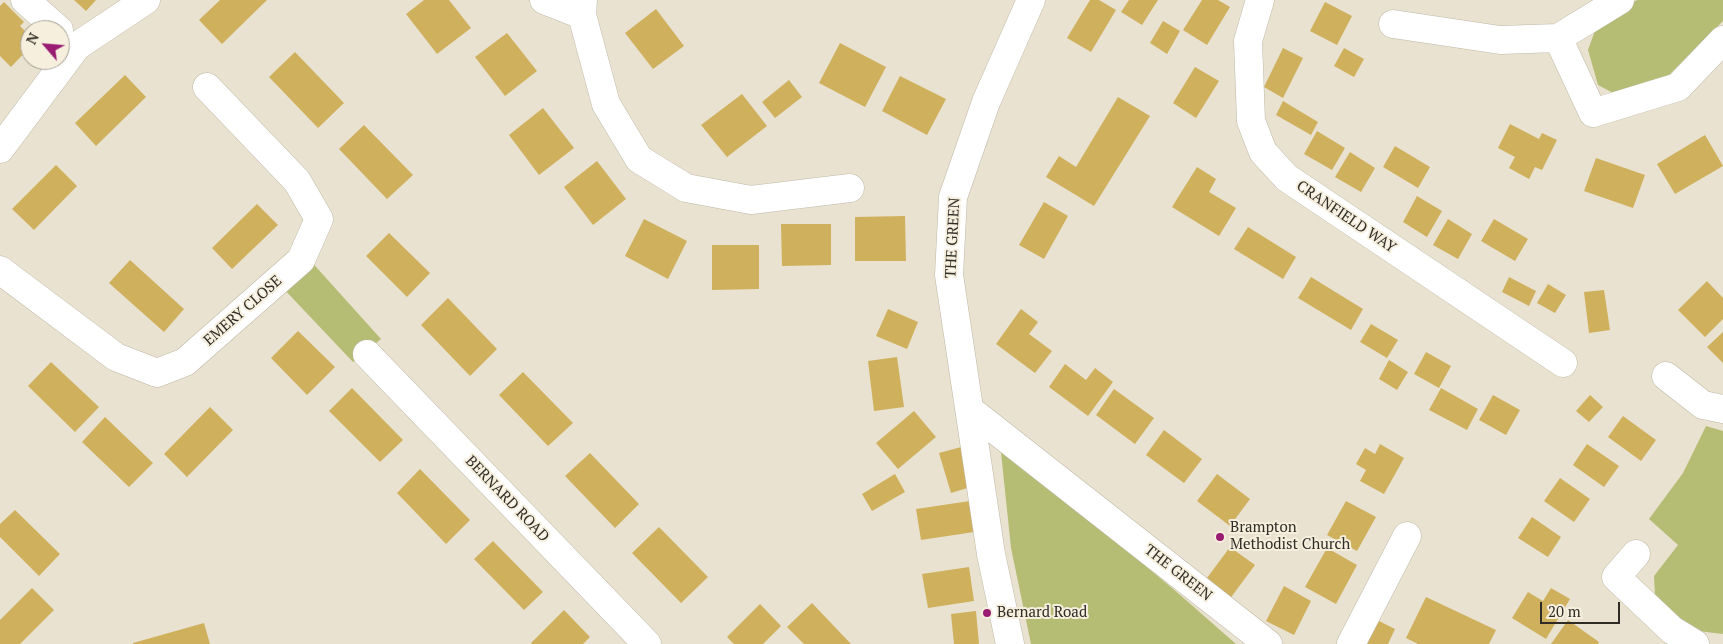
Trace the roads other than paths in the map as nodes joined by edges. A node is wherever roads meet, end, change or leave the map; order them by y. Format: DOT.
graph roads {
  1 [pos="25,0"];
  2 [pos="146,0"];
  3 [pos="544,0"];
  4 [pos="1260,0"];
  5 [pos="1620,0"];
  6 [pos="582,7"];
  7 [pos="1027,8"];
  8 [pos="48,20"];
  9 [pos="1393,24"];
  10 [pos="70,34"];
  11 [pos="1558,38"];
  12 [pos="1723,40"];
  13 [pos="46,70"];
  14 [pos="207,87"];
  15 [pos="0,149"];
  16 [pos="850,188"];
  17 [pos="0,270"];
  18 [pos="367,354"];
  19 [pos="1563,363"];
  20 [pos="1666,376"];
  21 [pos="1723,409"];
  22 [pos="970,410"];
  23 [pos="1407,536"];
  24 [pos="1636,554"];
  25 [pos="647,644"];
  26 [pos="1010,644"];
  27 [pos="1268,644"];
  28 [pos="1350,644"];
  29 [pos="1695,644"];
  1 -- 8 [label="street"];
  2 -- 10 [label="street"];
  3 -- 6 [label="street"];
  4 -- 19 [label="street, CRANFIELD WAY"];
  5 -- 11 [label="street"];
  6 -- 16 [label="street"];
  7 -- 22 [label="street, THE GREEN"];
  9 -- 11 [label="street"];
  11 -- 12 [label="street"];
  13 -- 15 [label="street"];
  14 -- 17 [label="street, EMERY CLOSE"];
  18 -- 25 [label="street, BERNARD ROAD"];
  20 -- 21 [label="street"];
  22 -- 26 [label="street, THE GREEN"];
  22 -- 27 [label="street, THE GREEN"];
  23 -- 28 [label="street"];
  24 -- 29 [label="street"];
}
